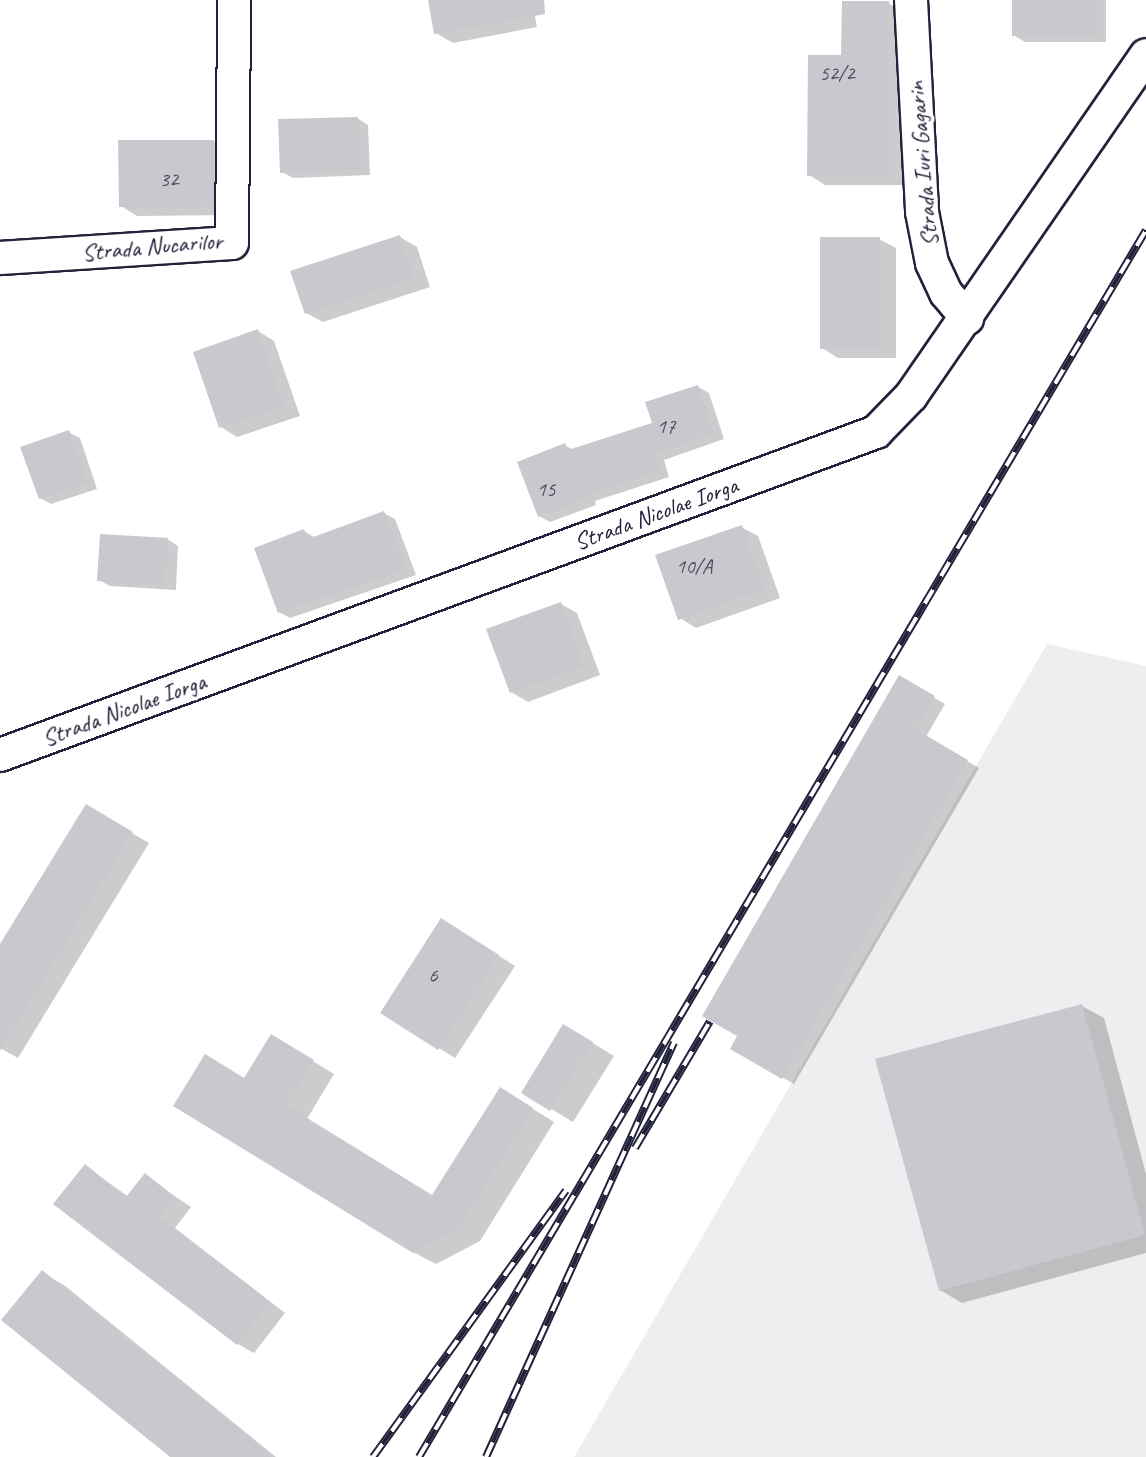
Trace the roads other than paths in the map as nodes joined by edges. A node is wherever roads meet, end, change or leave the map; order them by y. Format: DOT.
graph roads {
  1 [pos="233,0"];
  2 [pos="911,0"];
  3 [pos="1146,55"];
  4 [pos="0,258"];
  5 [pos="967,318"];
  6 [pos="0,755"];
  1 -- 4 [label="street, Strada Nucarilor"];
  2 -- 5 [label="street, Strada Iuri Gagarin"];
  3 -- 5 [label="street, Strada Nicolae Iorga"];
  5 -- 6 [label="street, Strada Nicolae Iorga"];
}
